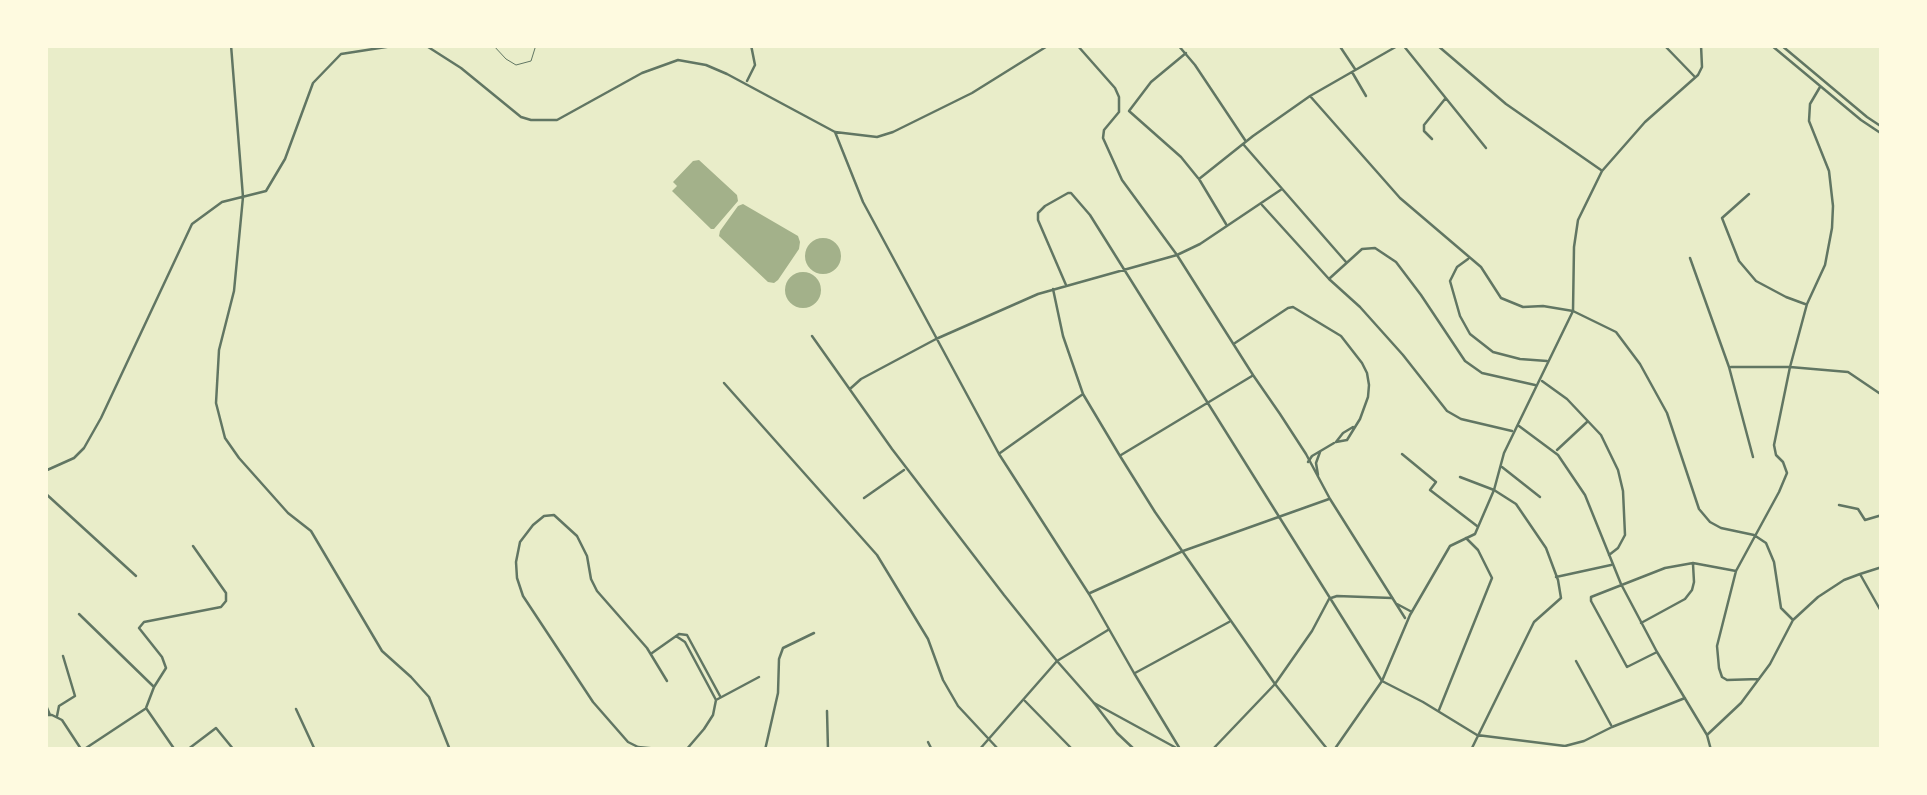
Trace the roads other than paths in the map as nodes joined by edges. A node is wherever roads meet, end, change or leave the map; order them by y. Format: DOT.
graph roads {
  1 [pos="230,45"];
  2 [pos="399,45"];
  3 [pos="425,45"];
  4 [pos="493,45"];
  5 [pos="536,45"];
  6 [pos="751,45"];
  7 [pos="1049,45"];
  8 [pos="1077,45"];
  9 [pos="1178,45"];
  10 [pos="1340,45"];
  11 [pos="1401,45"];
  12 [pos="1437,45"];
  13 [pos="1664,45"];
  14 [pos="1701,45"];
  15 [pos="1770,45"];
  16 [pos="1781,45"];
  17 [pos="1186,54"];
  18 [pos="1354,71"];
  19 [pos="1696,77"];
  20 [pos="1824,82"];
  21 [pos="746,83"];
  22 [pos="1820,87"];
  23 [pos="1310,96"];
  24 [pos="1366,96"];
  25 [pos="1446,98"];
  26 [pos="1882,126"];
  27 [pos="835,132"];
  28 [pos="1882,134"];
  29 [pos="1432,139"];
  30 [pos="1244,143"];
  31 [pos="1486,148"];
  32 [pos="1602,171"];
  33 [pos="1199,178"];
  34 [pos="1282,188"];
  35 [pos="1749,194"];
  36 [pos="242,197"];
  37 [pos="1260,204"];
  38 [pos="1226,226"];
  39 [pos="1178,255"];
  40 [pos="1469,258"];
  41 [pos="1690,258"];
  42 [pos="1347,263"];
  43 [pos="1124,269"];
  44 [pos="1329,279"];
  45 [pos="1066,286"];
  46 [pos="1053,289"];
  47 [pos="1807,304"];
  48 [pos="1573,310"];
  49 [pos="812,336"];
  50 [pos="936,339"];
  51 [pos="1233,344"];
  52 [pos="1549,362"];
  53 [pos="1730,366"];
  54 [pos="1790,367"];
  55 [pos="1253,376"];
  56 [pos="724,383"];
  57 [pos="1539,383"];
  58 [pos="848,390"];
  59 [pos="1083,394"];
  60 [pos="1882,395"];
  61 [pos="1209,403"];
  62 [pos="1588,421"];
  63 [pos="1518,425"];
  64 [pos="1353,428"];
  65 [pos="1514,432"];
  66 [pos="1336,442"];
  67 [pos="1320,452"];
  68 [pos="1554,452"];
  69 [pos="999,454"];
  70 [pos="1306,454"];
  71 [pos="1402,454"];
  72 [pos="1120,456"];
  73 [pos="1312,456"];
  74 [pos="1753,457"];
  75 [pos="1317,459"];
  76 [pos="1308,462"];
  77 [pos="1501,466"];
  78 [pos="906,468"];
  79 [pos="45,471"];
  80 [pos="1318,476"];
  81 [pos="1460,476"];
  82 [pos="1494,490"];
  83 [pos="45,493"];
  84 [pos="1540,497"];
  85 [pos="864,498"];
  86 [pos="1330,499"];
  87 [pos="1839,504"];
  88 [pos="1882,515"];
  89 [pos="1280,516"];
  90 [pos="1478,527"];
  91 [pos="1754,535"];
  92 [pos="1466,538"];
  93 [pos="192,546"];
  94 [pos="1184,551"];
  95 [pos="1609,555"];
  96 [pos="1693,563"];
  97 [pos="1613,564"];
  98 [pos="1882,567"];
  99 [pos="1736,571"];
  100 [pos="1860,574"];
  101 [pos="136,576"];
  102 [pos="1556,577"];
  103 [pos="1621,584"];
  104 [pos="1088,594"];
  105 [pos="1330,598"];
  106 [pos="1392,598"];
  107 [pos="1396,603"];
  108 [pos="1412,612"];
  109 [pos="1882,613"];
  110 [pos="80,614"];
  111 [pos="1793,620"];
  112 [pos="1231,621"];
  113 [pos="1407,621"];
  114 [pos="1641,623"];
  115 [pos="1109,630"];
  116 [pos="814,633"];
  117 [pos="1657,652"];
  118 [pos="651,654"];
  119 [pos="64,656"];
  120 [pos="1057,661"];
  121 [pos="1576,661"];
  122 [pos="1134,674"];
  123 [pos="759,677"];
  124 [pos="1759,679"];
  125 [pos="667,681"];
  126 [pos="1382,681"];
  127 [pos="1275,684"];
  128 [pos="154,687"];
  129 [pos="718,698"];
  130 [pos="1684,698"];
  131 [pos="1024,699"];
  132 [pos="45,703"];
  133 [pos="1094,703"];
  134 [pos="146,708"];
  135 [pos="296,709"];
  136 [pos="827,710"];
  137 [pos="1439,712"];
  138 [pos="48,715"];
  139 [pos="57,716"];
  140 [pos="1612,727"];
  141 [pos="1477,735"];
  142 [pos="1707,735"];
  143 [pos="988,740"];
  144 [pos="928,742"];
  145 [pos="638,748"];
  146 [pos="1565,748"];
  147 [pos="82,750"];
  148 [pos="176,750"];
  149 [pos="186,750"];
  150 [pos="234,750"];
  151 [pos="315,750"];
  152 [pos="450,750"];
  153 [pos="669,750"];
  154 [pos="686,750"];
  155 [pos="765,750"];
  156 [pos="828,750"];
  157 [pos="932,750"];
  158 [pos="979,750"];
  159 [pos="999,750"];
  160 [pos="1073,750"];
  161 [pos="1135,750"];
  162 [pos="1181,750"];
  163 [pos="1212,750"];
  164 [pos="1331,750"];
  165 [pos="1470,750"];
  166 [pos="1711,750"];
  1 -- 36 [label="street"];
  2 -- 36 [label="street"];
  3 -- 21 [label="street"];
  4 -- 5 [label="lane"];
  6 -- 21 [label="street"];
  7 -- 27 [label="street"];
  8 -- 39 [label="street"];
  9 -- 17 [label="street"];
  10 -- 18 [label="street"];
  11 -- 18 [label="street"];
  11 -- 25 [label="street"];
  12 -- 32 [label="street"];
  13 -- 19 [label="street"];
  14 -- 19 [label="street"];
  15 -- 22 [label="street"];
  16 -- 20 [label="street"];
  17 -- 30 [label="street"];
  17 -- 33 [label="street"];
  18 -- 23 [label="street"];
  18 -- 24 [label="street"];
  19 -- 32 [label="street"];
  20 -- 22 [label="street"];
  20 -- 26 [label="street"];
  21 -- 27 [label="street"];
  22 -- 28 [label="street"];
  22 -- 47 [label="street"];
  23 -- 30 [label="street"];
  23 -- 40 [label="street"];
  25 -- 29 [label="street"];
  25 -- 31 [label="street"];
  27 -- 50 [label="street"];
  30 -- 33 [label="street"];
  30 -- 34 [label="street"];
  32 -- 48 [label="street"];
  33 -- 38 [label="street"];
  34 -- 37 [label="street"];
  34 -- 42 [label="street"];
  35 -- 47 [label="street"];
  36 -- 79 [label="street"];
  36 -- 152 [label="street"];
  37 -- 38 [label="street"];
  37 -- 44 [label="street"];
  38 -- 39 [label="street"];
  39 -- 43 [label="street"];
  39 -- 51 [label="street"];
  40 -- 48 [label="street"];
  40 -- 52 [label="street"];
  41 -- 53 [label="street"];
  42 -- 44 [label="street"];
  42 -- 57 [label="street"];
  43 -- 45 [label="street"];
  43 -- 45 [label="street"];
  43 -- 61 [label="street"];
  44 -- 65 [label="street"];
  45 -- 46 [label="street"];
  46 -- 50 [label="street"];
  46 -- 59 [label="street"];
  47 -- 54 [label="street"];
  48 -- 52 [label="street"];
  48 -- 91 [label="street"];
  49 -- 58 [label="street"];
  50 -- 58 [label="street"];
  50 -- 69 [label="street"];
  51 -- 55 [label="street"];
  51 -- 64 [label="street"];
  52 -- 57 [label="street"];
  53 -- 54 [label="street"];
  53 -- 74 [label="street"];
  54 -- 60 [label="street"];
  54 -- 91 [label="street"];
  55 -- 61 [label="street"];
  55 -- 70 [label="street"];
  56 -- 143 [label="street"];
  57 -- 62 [label="street"];
  57 -- 63 [label="street"];
  58 -- 78 [label="street"];
  59 -- 69 [label="street"];
  59 -- 72 [label="street"];
  61 -- 72 [label="street"];
  61 -- 89 [label="street"];
  62 -- 68 [label="street"];
  62 -- 95 [label="street"];
  63 -- 65 [label="street"];
  63 -- 68 [label="street"];
  64 -- 66 [label="street"];
  64 -- 66 [label="street"];
  65 -- 77 [label="street"];
  66 -- 67 [label="street"];
  67 -- 70 [label="street"];
  67 -- 73 [label="street"];
  67 -- 75 [label="street"];
  68 -- 95 [label="street"];
  69 -- 104 [label="street"];
  70 -- 73 [label="street"];
  70 -- 76 [label="street"];
  71 -- 90 [label="street"];
  72 -- 94 [label="street"];
  73 -- 75 [label="street"];
  73 -- 76 [label="street"];
  75 -- 80 [label="street"];
  76 -- 80 [label="street"];
  77 -- 82 [label="street"];
  77 -- 84 [label="street"];
  78 -- 85 [label="street"];
  78 -- 120 [label="street"];
  80 -- 86 [label="street"];
  81 -- 82 [label="street"];
  82 -- 90 [label="street"];
  82 -- 102 [label="street"];
  83 -- 101 [label="street"];
  86 -- 89 [label="street"];
  86 -- 106 [label="street"];
  87 -- 88 [label="street"];
  89 -- 94 [label="street"];
  89 -- 105 [label="street"];
  90 -- 92 [label="street"];
  91 -- 99 [label="street"];
  91 -- 111 [label="street"];
  92 -- 108 [label="street"];
  92 -- 137 [label="street"];
  93 -- 128 [label="street"];
  94 -- 104 [label="street"];
  94 -- 112 [label="street"];
  95 -- 97 [label="street"];
  96 -- 99 [label="street"];
  96 -- 103 [label="street"];
  96 -- 114 [label="street"];
  97 -- 102 [label="street"];
  97 -- 103 [label="street"];
  98 -- 100 [label="street"];
  99 -- 124 [label="street"];
  100 -- 109 [label="street"];
  100 -- 111 [label="street"];
  102 -- 141 [label="street"];
  103 -- 114 [label="street"];
  103 -- 117 [label="street"];
  104 -- 115 [label="street"];
  105 -- 106 [label="street"];
  105 -- 126 [label="street"];
  105 -- 127 [label="street"];
  106 -- 107 [label="street"];
  107 -- 108 [label="street"];
  107 -- 113 [label="street"];
  108 -- 113 [label="street"];
  110 -- 128 [label="street"];
  111 -- 124 [label="street"];
  112 -- 122 [label="street"];
  112 -- 127 [label="street"];
  113 -- 126 [label="street"];
  114 -- 117 [label="street"];
  115 -- 120 [label="street"];
  115 -- 122 [label="street"];
  116 -- 155 [label="street"];
  117 -- 130 [label="street"];
  118 -- 125 [label="street"];
  118 -- 129 [label="street"];
  118 -- 145 [label="street"];
  119 -- 139 [label="street"];
  120 -- 131 [label="street"];
  120 -- 133 [label="street"];
  121 -- 140 [label="street"];
  122 -- 162 [label="street"];
  123 -- 129 [label="street"];
  124 -- 142 [label="street"];
  126 -- 137 [label="street"];
  126 -- 164 [label="street"];
  127 -- 163 [label="street"];
  127 -- 164 [label="street"];
  128 -- 134 [label="street"];
  129 -- 154 [label="street"];
  130 -- 140 [label="street"];
  130 -- 142 [label="street"];
  131 -- 143 [label="street"];
  131 -- 160 [label="street"];
  132 -- 138 [label="street"];
  133 -- 161 [label="street"];
  133 -- 162 [label="street"];
  134 -- 147 [label="street"];
  134 -- 148 [label="street"];
  135 -- 151 [label="street"];
  136 -- 156 [label="street"];
  137 -- 141 [label="street"];
  138 -- 139 [label="street"];
  139 -- 147 [label="street"];
  140 -- 146 [label="street"];
  141 -- 146 [label="street"];
  141 -- 165 [label="street"];
  142 -- 166 [label="street"];
  143 -- 158 [label="street"];
  143 -- 159 [label="street"];
  144 -- 157 [label="street"];
  145 -- 153 [label="street"];
  149 -- 150 [label="street"];
}
